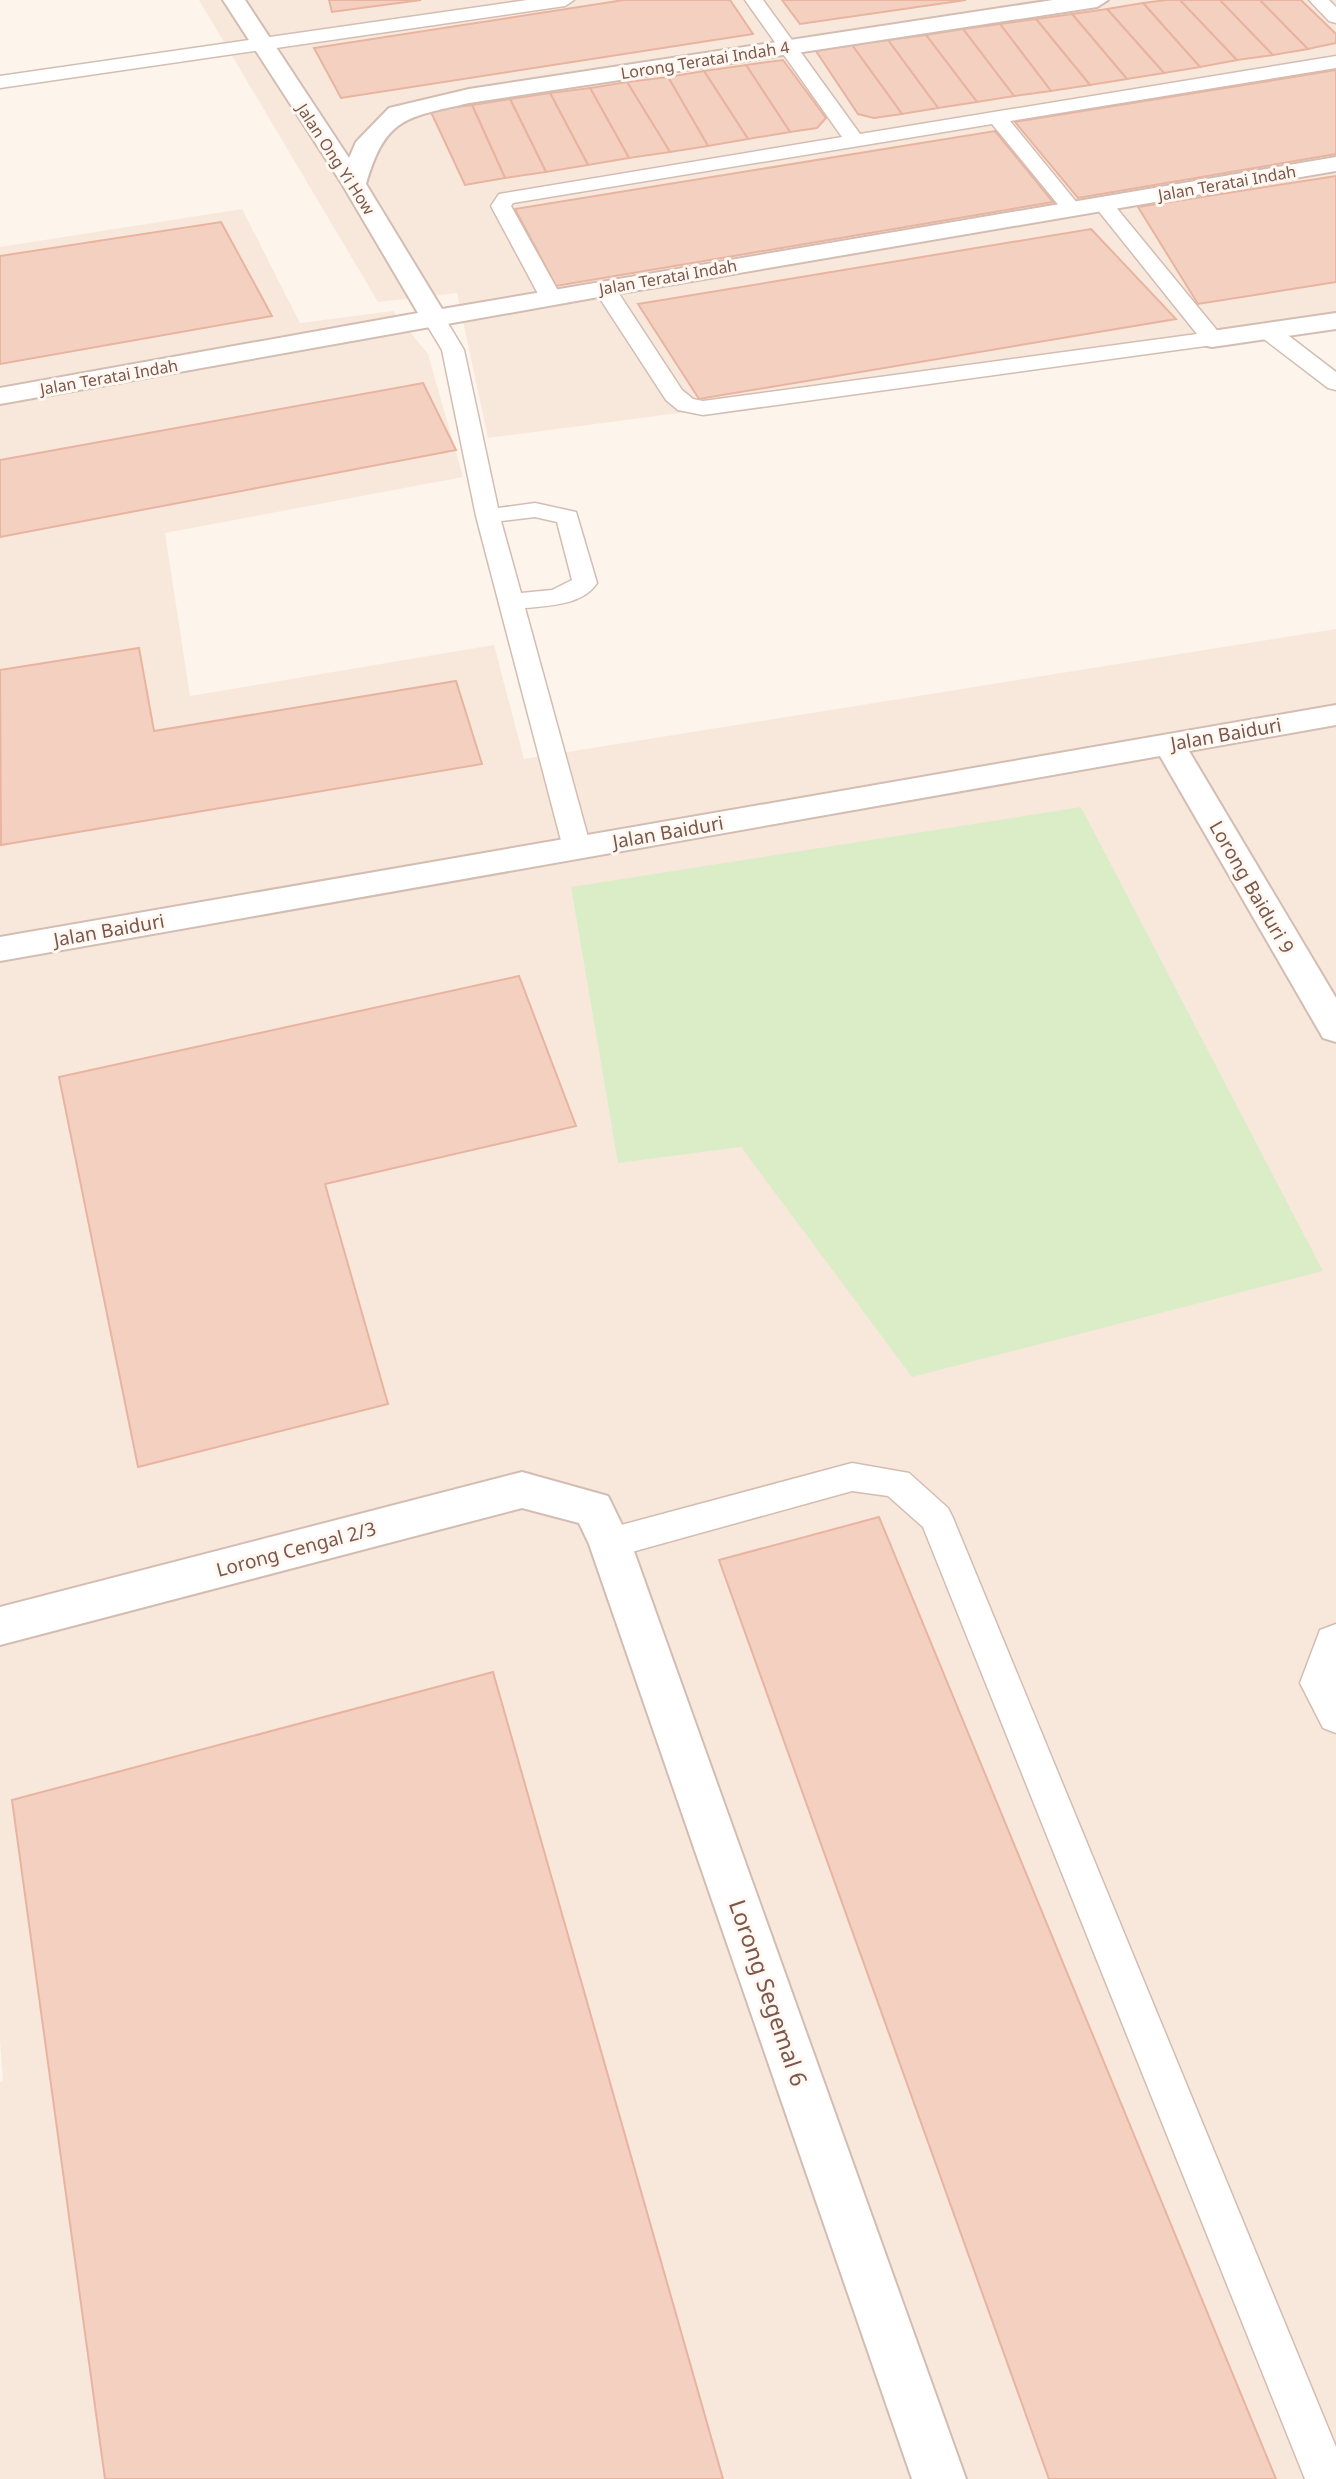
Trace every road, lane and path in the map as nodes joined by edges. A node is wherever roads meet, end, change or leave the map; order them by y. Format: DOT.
graph roads {
  1 [pos="234,0"];
  2 [pos="565,0"];
  3 [pos="754,0"];
  4 [pos="1097,0"];
  5 [pos="1318,0"];
  6 [pos="1336,17"];
  7 [pos="263,46"];
  8 [pos="789,48"];
  9 [pos="1336,62"];
  10 [pos="0,82"];
  11 [pos="998,118"];
  12 [pos="854,141"];
  13 [pos="1336,164"];
  14 [pos="354,184"];
  15 [pos="1103,204"];
  16 [pos="1072,209"];
  17 [pos="604,288"];
  18 [pos="551,298"];
  19 [pos="435,320"];
  20 [pos="1336,321"];
  21 [pos="1268,331"];
  22 [pos="1212,339"];
  23 [pos="1336,383"];
  24 [pos="0,396"];
  25 [pos="488,516"];
  26 [pos="510,602"];
  27 [pos="1336,715"];
  28 [pos="1168,744"];
  29 [pos="577,848"];
  30 [pos="0,949"];
  31 [pos="1336,1029"];
  32 [pos="601,1526"];
  33 [pos="0,1626"];
  34 [pos="1336,1640"];
  35 [pos="1336,1716"];
  36 [pos="939,2479"];
  37 [pos="1328,2479"];
  1 -- 7 [label="street, Jalan Ong Yi How"];
  2 -- 7 [label="lane"];
  3 -- 8 [label="lane"];
  4 -- 8 [label="street, Lorong Teratai Indah 4"];
  5 -- 6 [label="lane"];
  7 -- 10 [label="lane"];
  7 -- 14 [label="street, Jalan Ong Yi How"];
  8 -- 12 [label="lane"];
  8 -- 14 [label="street, Lorong Teratai Indah 4"];
  9 -- 11 [label="lane"];
  11 -- 12 [label="lane"];
  11 -- 16 [label="lane"];
  12 -- 18 [label="lane"];
  13 -- 15 [label="street, Jalan Teratai Indah"];
  14 -- 19 [label="street, Jalan Ong Yi How"];
  15 -- 16 [label="street, Jalan Teratai Indah"];
  15 -- 22 [label="lane"];
  16 -- 17 [label="street, Jalan Teratai Indah"];
  17 -- 18 [label="street, Jalan Teratai Indah"];
  17 -- 22 [label="lane"];
  18 -- 19 [label="street, Jalan Teratai Indah"];
  19 -- 24 [label="street, Jalan Teratai Indah"];
  19 -- 25 [label="lane"];
  20 -- 21 [label="street"];
  21 -- 22 [label="street"];
  21 -- 23 [label="lane"];
  25 -- 26 [label="lane"];
  25 -- 26 [label="lane"];
  26 -- 29 [label="lane"];
  27 -- 28 [label="street, Jalan Baiduri"];
  28 -- 29 [label="street, Jalan Baiduri"];
  28 -- 31 [label="street, Lorong Baiduri 9"];
  29 -- 30 [label="street, Jalan Baiduri"];
  32 -- 33 [label="street, Lorong Cengal 2/3"];
  32 -- 36 [label="street, Lorong Segemal 6"];
  32 -- 37 [label="lane"];
  34 -- 35 [label="lane"];
}
